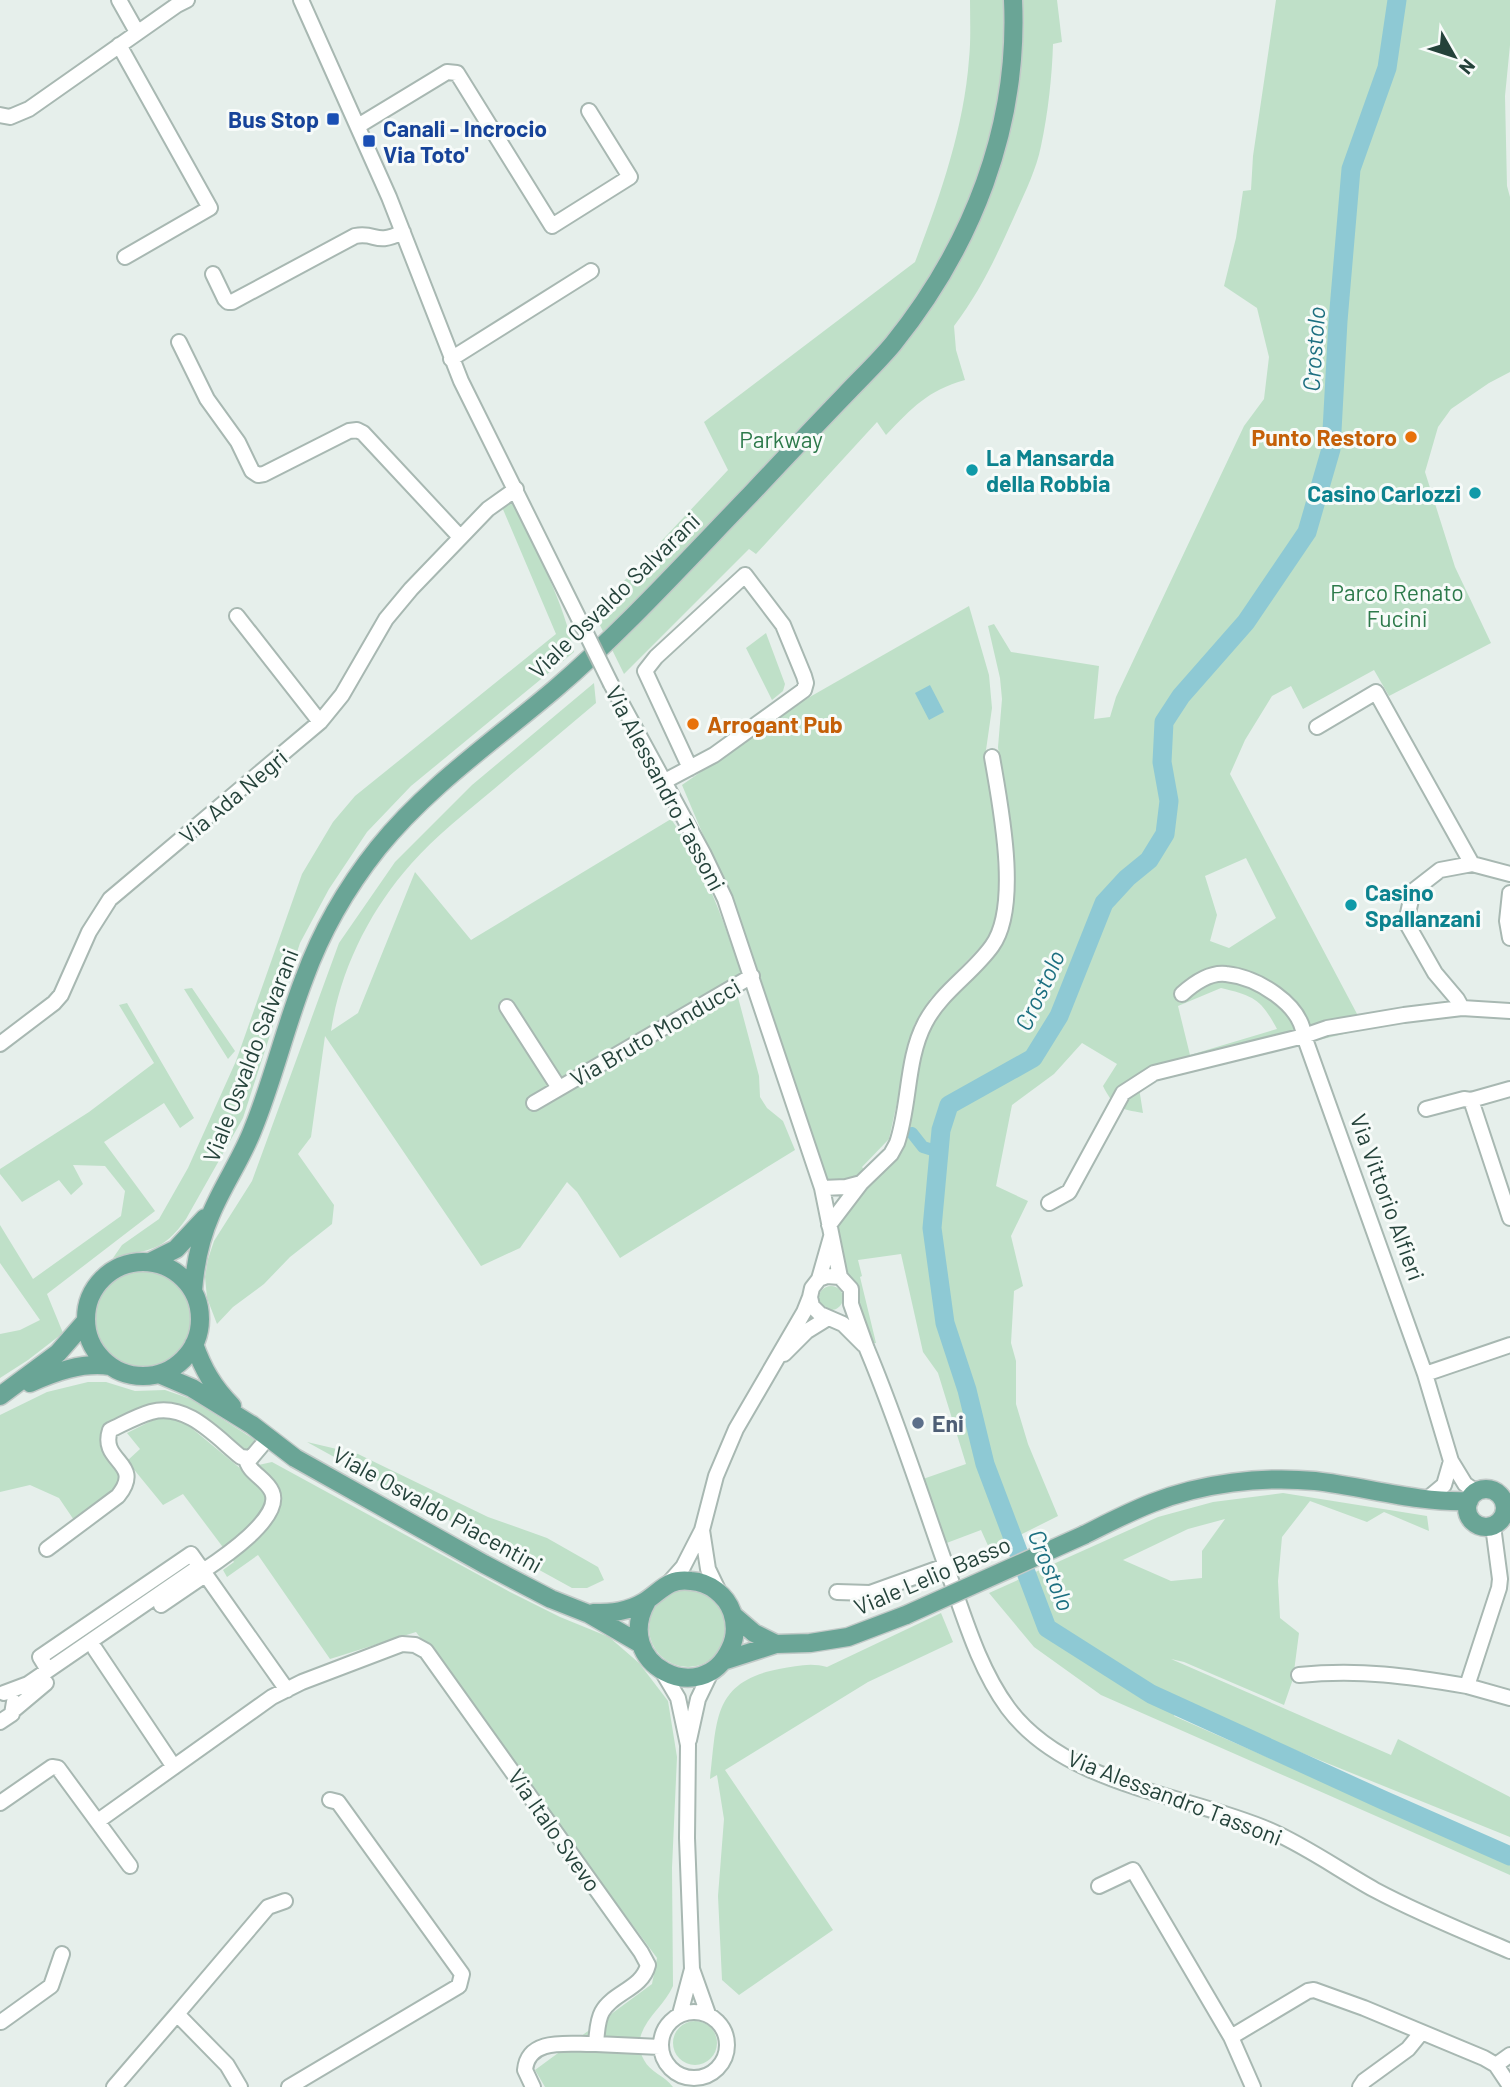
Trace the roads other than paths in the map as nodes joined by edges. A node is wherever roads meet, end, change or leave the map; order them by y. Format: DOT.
graph roads {
  1 [pos="119,0"];
  2 [pos="187,0"];
  3 [pos="301,0"];
  4 [pos="1013,0"];
  5 [pos="137,32"];
  6 [pos="119,45"];
  7 [pos="589,111"];
  8 [pos="0,115"];
  9 [pos="358,127"];
  10 [pos="402,232"];
  11 [pos="125,257"];
  12 [pos="591,271"];
  13 [pos="212,274"];
  14 [pos="179,342"];
  15 [pos="451,359"];
  16 [pos="516,489"];
  17 [pos="460,537"];
  18 [pos="237,616"];
  19 [pos="320,722"];
  20 [pos="1317,727"];
  21 [pos="992,757"];
  22 [pos="690,768"];
  23 [pos="665,781"];
  24 [pos="1472,864"];
  25 [pos="1510,874"];
  26 [pos="1510,893"];
  27 [pos="1510,938"];
  28 [pos="752,976"];
  29 [pos="1182,994"];
  30 [pos="507,1007"];
  31 [pos="1462,1008"];
  32 [pos="1510,1011"];
  33 [pos="1304,1037"];
  34 [pos="0,1044"];
  35 [pos="559,1088"];
  36 [pos="1510,1089"];
  37 [pos="1471,1100"];
  38 [pos="534,1103"];
  39 [pos="1426,1109"];
  40 [pos="861,1183"];
  41 [pos="822,1188"];
  42 [pos="1049,1203"];
  43 [pos="212,1210"];
  44 [pos="1510,1218"];
  45 [pos="830,1231"];
  46 [pos="150,1262"];
  47 [pos="840,1277"];
  48 [pos="819,1279"];
  49 [pos="193,1291"];
  50 [pos="810,1297"];
  51 [pos="851,1304"];
  52 [pos="830,1318"];
  53 [pos="85,1322"];
  54 [pos="194,1344"];
  55 [pos="1510,1345"];
  56 [pos="867,1349"];
  57 [pos="774,1364"];
  58 [pos="110,1366"];
  59 [pos="159,1374"];
  60 [pos="1426,1374"];
  61 [pos="4,1394"];
  62 [pos="252,1425"];
  63 [pos="268,1438"];
  64 [pos="246,1458"];
  65 [pos="1451,1465"];
  66 [pos="1434,1501"];
  67 [pos="1473,1501"];
  68 [pos="1507,1504"];
  69 [pos="1501,1523"];
  70 [pos="702,1530"];
  71 [pos="47,1549"];
  72 [pos="945,1566"];
  73 [pos="203,1571"];
  74 [pos="668,1584"];
  75 [pos="837,1592"];
  76 [pos="719,1593"];
  77 [pos="647,1601"];
  78 [pos="589,1614"];
  79 [pos="733,1615"];
  80 [pos="639,1643"];
  81 [pos="776,1644"];
  82 [pos="95,1650"];
  83 [pos="718,1665"];
  84 [pos="663,1671"];
  85 [pos="1300,1675"];
  86 [pos="1467,1686"];
  87 [pos="287,1689"];
  88 [pos="2,1693"];
  89 [pos="1510,1698"];
  90 [pos="15,1709"];
  91 [pos="0,1722"];
  92 [pos="688,1745"];
  93 [pos="174,1767"];
  94 [pos="330,1800"];
  95 [pos="0,1803"];
  96 [pos="98,1821"];
  97 [pos="130,1866"];
  98 [pos="1099,1886"];
  99 [pos="285,1901"];
  100 [pos="1510,1951"];
  101 [pos="62,1954"];
  102 [pos="692,1969"];
  103 [pos="177,2014"];
  104 [pos="680,2014"];
  105 [pos="708,2014"];
  106 [pos="0,2024"];
  107 [pos="1421,2033"];
  108 [pos="1231,2037"];
  109 [pos="596,2044"];
  110 [pos="660,2047"];
  111 [pos="1510,2054"];
  112 [pos="1496,2065"];
  113 [pos="707,2081"];
  114 [pos="686,2082"];
  115 [pos="1510,2086"];
  116 [pos="114,2087"];
  117 [pos="240,2087"];
  118 [pos="289,2087"];
  119 [pos="533,2087"];
  120 [pos="1253,2087"];
  121 [pos="1360,2087"];
  1 -- 5 [label="street"];
  2 -- 5 [label="street"];
  3 -- 9 [label="street, Via Alessandro Tassoni"];
  4 -- 43 [label="main road, Viale Osvaldo Salvarani"];
  5 -- 6 [label="street"];
  6 -- 8 [label="street"];
  6 -- 11 [label="street"];
  7 -- 9 [label="street"];
  9 -- 10 [label="street, Via Alessandro Tassoni"];
  10 -- 13 [label="street"];
  10 -- 15 [label="street, Via Alessandro Tassoni"];
  12 -- 15 [label="street"];
  14 -- 17 [label="street"];
  15 -- 16 [label="street, Via Alessandro Tassoni"];
  16 -- 17 [label="street, Via Ada Negri"];
  16 -- 23 [label="street, Via Alessandro Tassoni, bridge"];
  17 -- 19 [label="street, Via Ada Negri"];
  18 -- 19 [label="street"];
  19 -- 34 [label="street, Via Ada Negri"];
  20 -- 24 [label="street"];
  21 -- 40 [label="street"];
  22 -- 22 [label="street"];
  22 -- 23 [label="street"];
  23 -- 28 [label="street, Via Alessandro Tassoni"];
  24 -- 25 [label="street"];
  24 -- 31 [label="street"];
  26 -- 27 [label="street"];
  28 -- 35 [label="street, Via Bruto Monducci"];
  28 -- 41 [label="street, Via Alessandro Tassoni"];
  29 -- 33 [label="street, Via Vittorio Alfieri"];
  30 -- 35 [label="street, Via Bruto Monducci"];
  31 -- 32 [label="street"];
  31 -- 33 [label="street"];
  33 -- 42 [label="street"];
  33 -- 60 [label="street, Via Vittorio Alfieri"];
  35 -- 38 [label="street, Via Bruto Monducci"];
  36 -- 37 [label="street"];
  37 -- 39 [label="street"];
  37 -- 44 [label="street"];
  40 -- 41 [label="street"];
  40 -- 45 [label="street"];
  41 -- 45 [label="street, Via Alessandro Tassoni"];
  43 -- 46 [label="main road, Viale Osvaldo Salvarani"];
  43 -- 49 [label="main road, Viale Osvaldo Salvarani"];
  45 -- 47 [label="street, Via Alessandro Tassoni"];
  45 -- 48 [label="street, Via Alessandro Tassoni"];
  46 -- 49 [label="main road"];
  46 -- 53 [label="main road, Viale Osvaldo Piacentini"];
  47 -- 48 [label="street"];
  47 -- 51 [label="street, Via Alessandro Tassoni"];
  48 -- 50 [label="street, Via Alessandro Tassoni"];
  49 -- 54 [label="main road"];
  50 -- 52 [label="street, Via Alessandro Tassoni"];
  50 -- 57 [label="street"];
  51 -- 52 [label="street"];
  51 -- 56 [label="street, Via Alessandro Tassoni"];
  52 -- 56 [label="street, Via Alessandro Tassoni"];
  52 -- 57 [label="street"];
  53 -- 58 [label="main road"];
  53 -- 61 [label="main road, Viale Osvaldo Piacentini"];
  54 -- 59 [label="main road"];
  54 -- 62 [label="main road, Viale Osvaldo Piacentini"];
  55 -- 60 [label="street"];
  56 -- 72 [label="street, Via Alessandro Tassoni"];
  57 -- 70 [label="street"];
  58 -- 59 [label="main road, Viale Osvaldo Piacentini"];
  58 -- 61 [label="main road, Viale Osvaldo Piacentini"];
  59 -- 62 [label="main road, Viale Osvaldo Piacentini"];
  60 -- 65 [label="street, Via Vittorio Alfieri"];
  62 -- 63 [label="main road, Viale Osvaldo Piacentini"];
  63 -- 64 [label="street"];
  63 -- 78 [label="main road, Viale Osvaldo Piacentini"];
  64 -- 71 [label="street"];
  64 -- 73 [label="street"];
  65 -- 66 [label="street"];
  65 -- 67 [label="street, Via Vittorio Alfieri"];
  66 -- 67 [label="main road, Viale Lelio Basso"];
  66 -- 81 [label="main road, Viale Lelio Basso, bridge"];
  67 -- 68 [label="main road"];
  67 -- 69 [label="main road"];
  68 -- 69 [label="main road"];
  69 -- 86 [label="street"];
  70 -- 74 [label="street"];
  70 -- 76 [label="street"];
  72 -- 75 [label="street"];
  72 -- 100 [label="street, Via Alessandro Tassoni"];
  73 -- 82 [label="street"];
  73 -- 87 [label="street"];
  73 -- 88 [label="street"];
  74 -- 76 [label="main road"];
  74 -- 77 [label="main road"];
  76 -- 79 [label="main road"];
  77 -- 78 [label="main road, Viale Osvaldo Piacentini"];
  77 -- 80 [label="main road"];
  78 -- 80 [label="main road, Viale Osvaldo Piacentini"];
  79 -- 81 [label="main road"];
  79 -- 83 [label="main road"];
  80 -- 84 [label="main road"];
  81 -- 83 [label="main road, Viale Lelio Basso"];
  82 -- 90 [label="street"];
  82 -- 93 [label="street"];
  83 -- 84 [label="main road"];
  83 -- 92 [label="street"];
  84 -- 92 [label="street"];
  85 -- 86 [label="street"];
  86 -- 89 [label="street"];
  87 -- 93 [label="street, Via Italo Svevo"];
  87 -- 109 [label="street, Via Italo Svevo"];
  88 -- 90 [label="street"];
  90 -- 91 [label="street"];
  92 -- 102 [label="street"];
  93 -- 96 [label="street, Via Italo Svevo"];
  94 -- 118 [label="street"];
  95 -- 96 [label="street"];
  96 -- 97 [label="street"];
  98 -- 108 [label="street"];
  99 -- 103 [label="street"];
  101 -- 106 [label="street"];
  102 -- 104 [label="street"];
  102 -- 105 [label="street"];
  103 -- 116 [label="street"];
  103 -- 117 [label="street"];
  104 -- 105 [label="street"];
  104 -- 110 [label="street"];
  105 -- 113 [label="street"];
  107 -- 108 [label="street"];
  107 -- 112 [label="street"];
  107 -- 121 [label="street"];
  108 -- 120 [label="street"];
  109 -- 110 [label="street"];
  109 -- 119 [label="street"];
  110 -- 114 [label="street"];
  111 -- 112 [label="street"];
  112 -- 115 [label="street"];
  113 -- 114 [label="street"];
}
